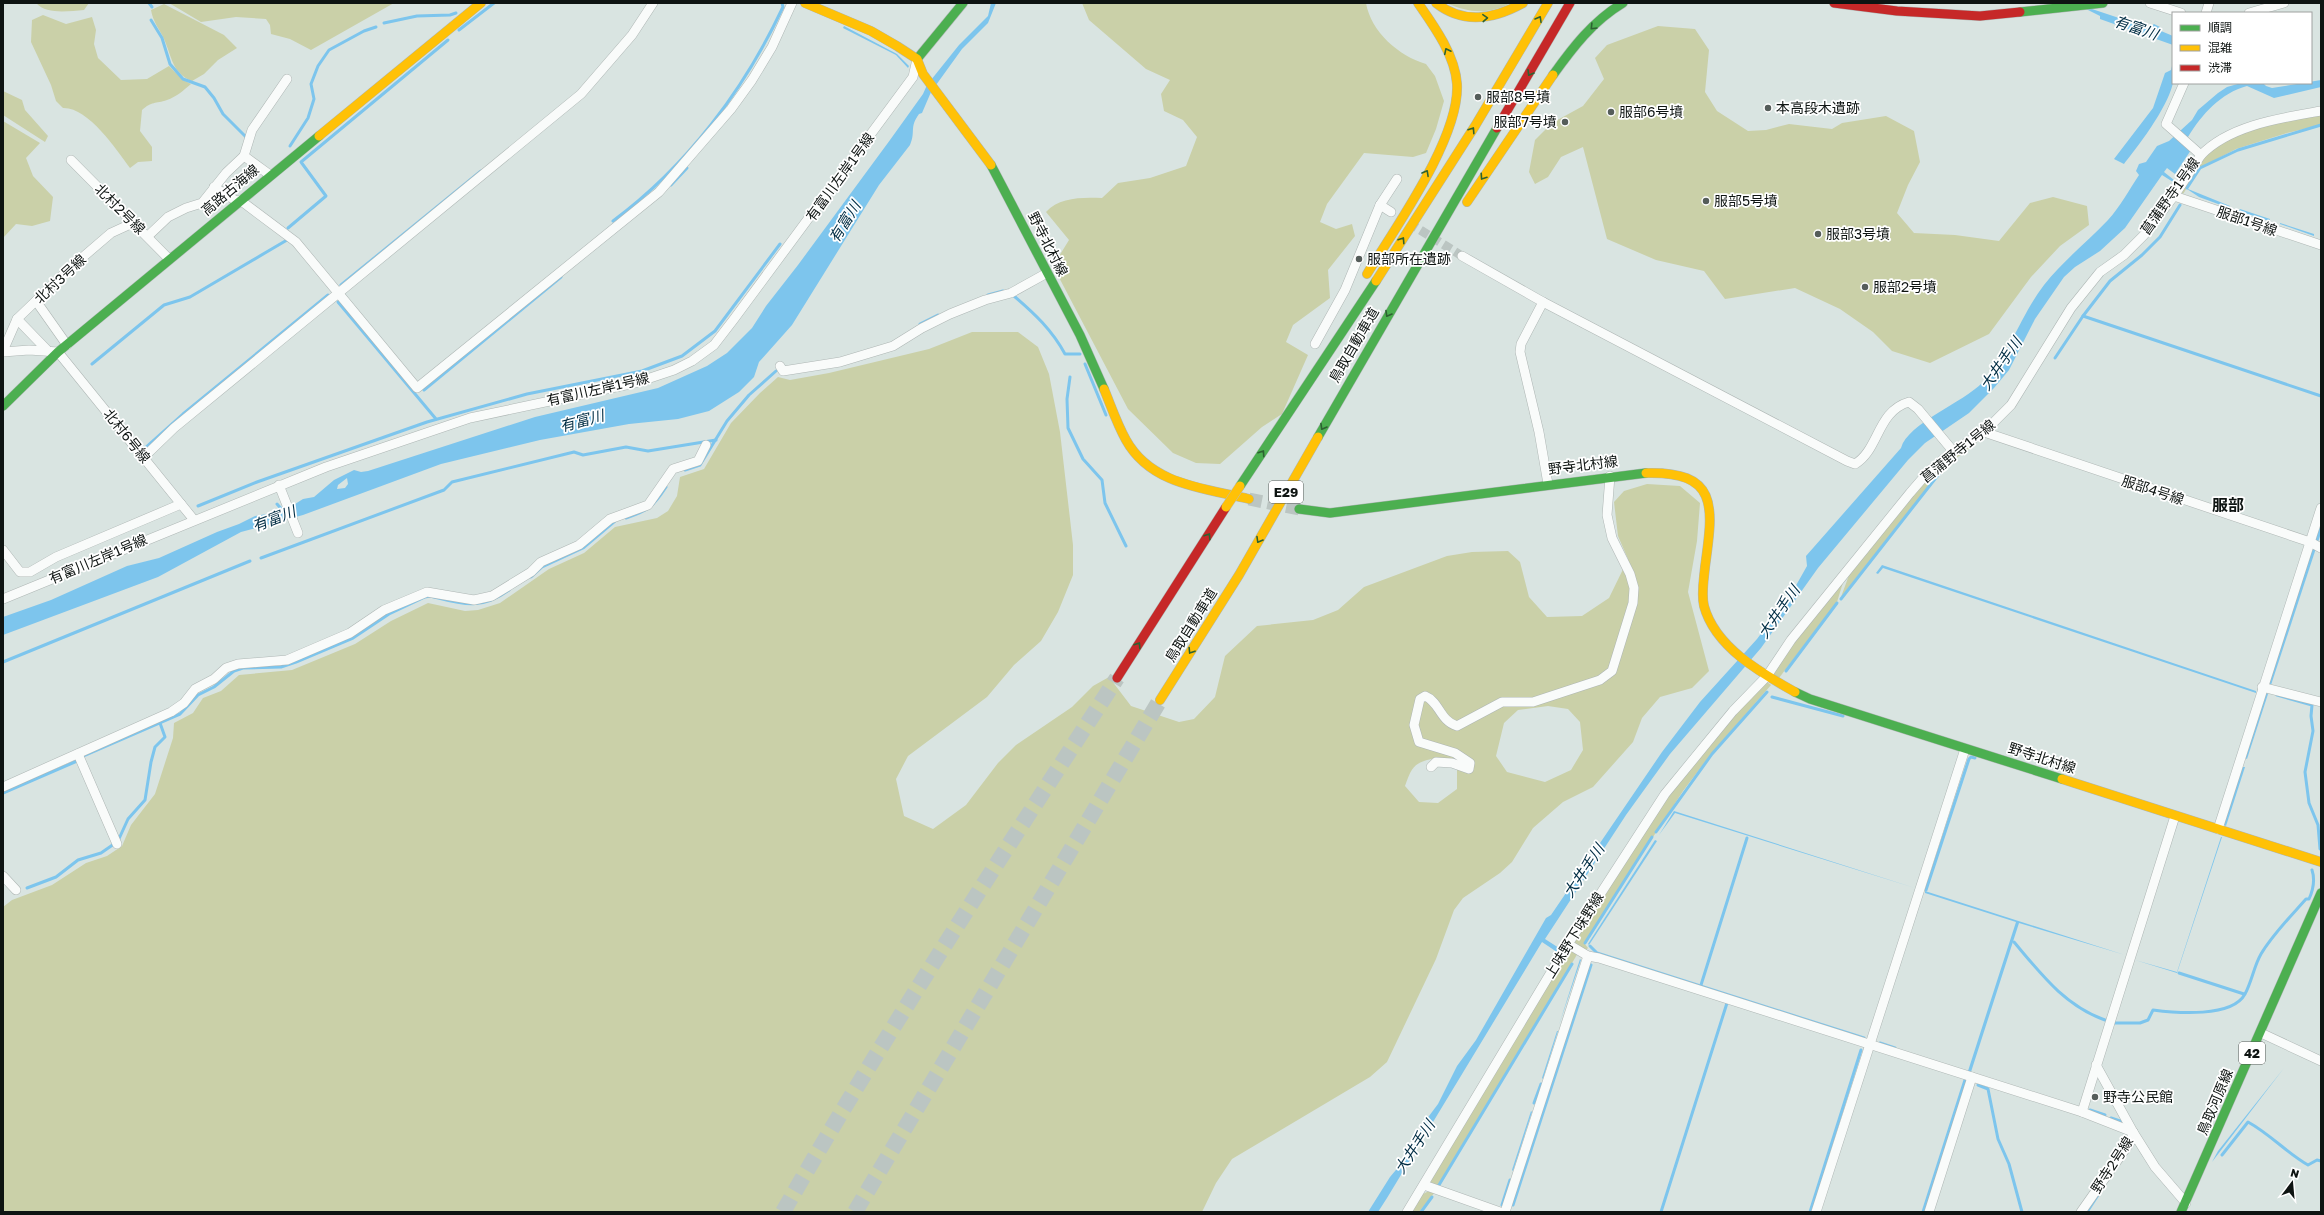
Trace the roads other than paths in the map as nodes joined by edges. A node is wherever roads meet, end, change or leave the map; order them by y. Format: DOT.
graph roads {
  1 [pos="482,3"];
  2 [pos="653,3"];
  3 [pos="792,3"];
  4 [pos="805,3"];
  5 [pos="963,3"];
  6 [pos="1418,3"];
  7 [pos="1436,3"];
  8 [pos="1523,3"];
  9 [pos="1548,3"];
  10 [pos="1570,3"];
  11 [pos="1623,3"];
  12 [pos="1834,3"];
  13 [pos="1879,3"];
  14 [pos="2060,3"];
  15 [pos="2103,3"];
  16 [pos="2150,3"];
  17 [pos="2284,3"];
  18 [pos="2178,12"];
  19 [pos="2252,12"];
  20 [pos="1980,13"];
  21 [pos="917,59"];
  22 [pos="286,79"];
  23 [pos="2184,84"];
  24 [pos="2321,111"];
  25 [pos="2199,153"];
  26 [pos="244,156"];
  27 [pos="71,160"];
  28 [pos="270,175"];
  29 [pos="1397,178"];
  30 [pos="214,187"];
  31 [pos="2174,196"];
  32 [pos="239,201"];
  33 [pos="1380,205"];
  34 [pos="1462,209"];
  35 [pos="1392,212"];
  36 [pos="135,222"];
  37 [pos="1450,229"];
  38 [pos="148,236"];
  39 [pos="2321,245"];
  40 [pos="1462,256"];
  41 [pos="169,259"];
  42 [pos="1047,273"];
  43 [pos="1364,279"];
  44 [pos="1408,281"];
  45 [pos="338,292"];
  46 [pos="1356,293"];
  47 [pos="36,301"];
  48 [pos="1543,302"];
  49 [pos="17,319"];
  50 [pos="1315,344"];
  51 [pos="67,345"];
  52 [pos="3,352"];
  53 [pos="48,352"];
  54 [pos="58,352"];
  55 [pos="780,366"];
  56 [pos="1297,402"];
  57 [pos="3,406"];
  58 [pos="1984,432"];
  59 [pos="706,445"];
  60 [pos="1950,447"];
  61 [pos="144,457"];
  62 [pos="1610,476"];
  63 [pos="1548,484"];
  64 [pos="279,488"];
  65 [pos="1250,499"];
  66 [pos="181,504"];
  67 [pos="2321,508"];
  68 [pos="1299,509"];
  69 [pos="194,520"];
  70 [pos="297,530"];
  71 [pos="2310,542"];
  72 [pos="2321,548"];
  73 [pos="3,550"];
  74 [pos="3,599"];
  75 [pos="1763,674"];
  76 [pos="1117,678"];
  77 [pos="2262,687"];
  78 [pos="1160,700"];
  79 [pos="2321,702"];
  80 [pos="1965,749"];
  81 [pos="78,754"];
  82 [pos="1431,768"];
  83 [pos="3,787"];
  84 [pos="2175,816"];
  85 [pos="2218,828"];
  86 [pos="117,844"];
  87 [pos="2321,862"];
  88 [pos="3,876"];
  89 [pos="16,890"];
  90 [pos="2321,892"];
  91 [pos="1568,944"];
  92 [pos="1588,956"];
  93 [pos="2262,1033"];
  94 [pos="1870,1045"];
  95 [pos="2321,1061"];
  96 [pos="2096,1065"];
  97 [pos="1972,1077"];
  98 [pos="2082,1112"];
  99 [pos="2133,1132"];
  100 [pos="1424,1185"];
  101 [pos="2186,1203"];
  102 [pos="1407,1212"];
  103 [pos="1500,1212"];
  104 [pos="1505,1212"];
  105 [pos="1816,1212"];
  106 [pos="1929,1212"];
  107 [pos="2081,1212"];
  108 [pos="2181,1212"];
  1 -- 28 [label="main road, 高路古海線"];
  2 -- 45 [label="street"];
  3 -- 45 [label="street"];
  4 -- 21 [label="main road"];
  5 -- 21 [label="main road"];
  43 -- 6 [label="main road, one-way"];
  7 -- 8 [label="main road, one-way"];
  56 -- 9 [label="main road, 鳥取自動車道, one-way"];
  10 -- 44 [label="main road, 鳥取自動車道 / E29, one-way"];
  11 -- 34 [label="main road, one-way"];
  12 -- 20 [label="main road"];
  13 -- 20 [label="main road"];
  14 -- 20 [label="main road"];
  15 -- 20 [label="main road"];
  16 -- 18 [label="street"];
  17 -- 19 [label="street"];
  21 -- 42 [label="main road, 野寺北村線"];
  21 -- 64 [label="street, 有富川左岸1号線"];
  22 -- 26 [label="street"];
  23 -- 25 [label="street"];
  24 -- 25 [label="street, 菖蒲野寺1号線"];
  25 -- 31 [label="street, 菖蒲野寺1号線"];
  26 -- 28 [label="street"];
  26 -- 30 [label="street"];
  27 -- 36 [label="street, 北村2号線"];
  28 -- 32 [label="main road, 高路古海線"];
  29 -- 33 [label="street"];
  30 -- 32 [label="street"];
  30 -- 38 [label="street"];
  31 -- 39 [label="street, 服部1号線"];
  31 -- 58 [label="street, 菖蒲野寺1号線"];
  32 -- 41 [label="main road, 高路古海線"];
  32 -- 45 [label="street"];
  33 -- 35 [label="street"];
  33 -- 50 [label="street"];
  36 -- 38 [label="street, 北村2号線"];
  36 -- 47 [label="street, 北村3号線"];
  37 -- 44 [label="main road"];
  38 -- 41 [label="street, 北村2号線"];
  40 -- 48 [label="street"];
  41 -- 51 [label="main road, 高路古海線"];
  42 -- 55 [label="street"];
  42 -- 65 [label="main road, 野寺北村線"];
  44 -- 78 [label="main road, 鳥取自動車道 / E29, one-way"];
  45 -- 61 [label="street"];
  46 -- 56 [label="main road"];
  47 -- 49 [label="street, 北村3号線"];
  47 -- 51 [label="street"];
  48 -- 60 [label="street"];
  48 -- 63 [label="street"];
  49 -- 52 [label="street, 北村3号線"];
  49 -- 53 [label="street"];
  51 -- 54 [label="main road, 高路古海線"];
  52 -- 53 [label="street"];
  53 -- 54 [label="street"];
  54 -- 57 [label="main road, 高路古海線"];
  54 -- 61 [label="street, 北村6号線"];
  76 -- 56 [label="main road, 鳥取自動車道, one-way, bridge"];
  58 -- 60 [label="street, 菖蒲野寺1号線"];
  58 -- 71 [label="street, 服部4号線"];
  59 -- 81 [label="street"];
  60 -- 75 [label="street, 菖蒲野寺1号線"];
  61 -- 66 [label="street, 北村6号線"];
  62 -- 63 [label="main road, 野寺北村線"];
  62 -- 75 [label="main road, 野寺北村線"];
  62 -- 82 [label="street"];
  63 -- 68 [label="main road, 野寺北村線"];
  64 -- 69 [label="street, 有富川左岸1号線"];
  64 -- 70 [label="street"];
  66 -- 69 [label="street, 北村6号線"];
  66 -- 73 [label="street"];
  67 -- 71 [label="street"];
  69 -- 74 [label="street, 有富川左岸1号線"];
  71 -- 72 [label="street, 服部4号線"];
  71 -- 77 [label="street"];
  75 -- 80 [label="main road, 野寺北村線"];
  75 -- 91 [label="street, 上味野下味野線"];
  77 -- 79 [label="street"];
  77 -- 85 [label="street"];
  80 -- 84 [label="main road, 野寺北村線"];
  80 -- 94 [label="street"];
  81 -- 83 [label="street"];
  81 -- 86 [label="street"];
  84 -- 85 [label="main road, 野寺北村線"];
  84 -- 96 [label="street"];
  85 -- 87 [label="main road, 野寺北村線"];
  88 -- 89 [label="street"];
  90 -- 93 [label="main road, 鳥取河原線 / 42"];
  91 -- 92 [label="street"];
  91 -- 100 [label="street, 上味野下味野線"];
  92 -- 94 [label="street"];
  92 -- 104 [label="street"];
  93 -- 95 [label="street"];
  93 -- 101 [label="main road, 鳥取河原線 / 42"];
  94 -- 97 [label="street"];
  94 -- 105 [label="street"];
  96 -- 98 [label="street"];
  96 -- 99 [label="street"];
  97 -- 98 [label="street"];
  97 -- 106 [label="street"];
  98 -- 99 [label="street"];
  99 -- 101 [label="street, 野寺2号線"];
  99 -- 107 [label="street, 野寺2号線"];
  100 -- 102 [label="street, 上味野下味野線"];
  100 -- 103 [label="street"];
  101 -- 108 [label="main road, 鳥取河原線 / 42"];
}
